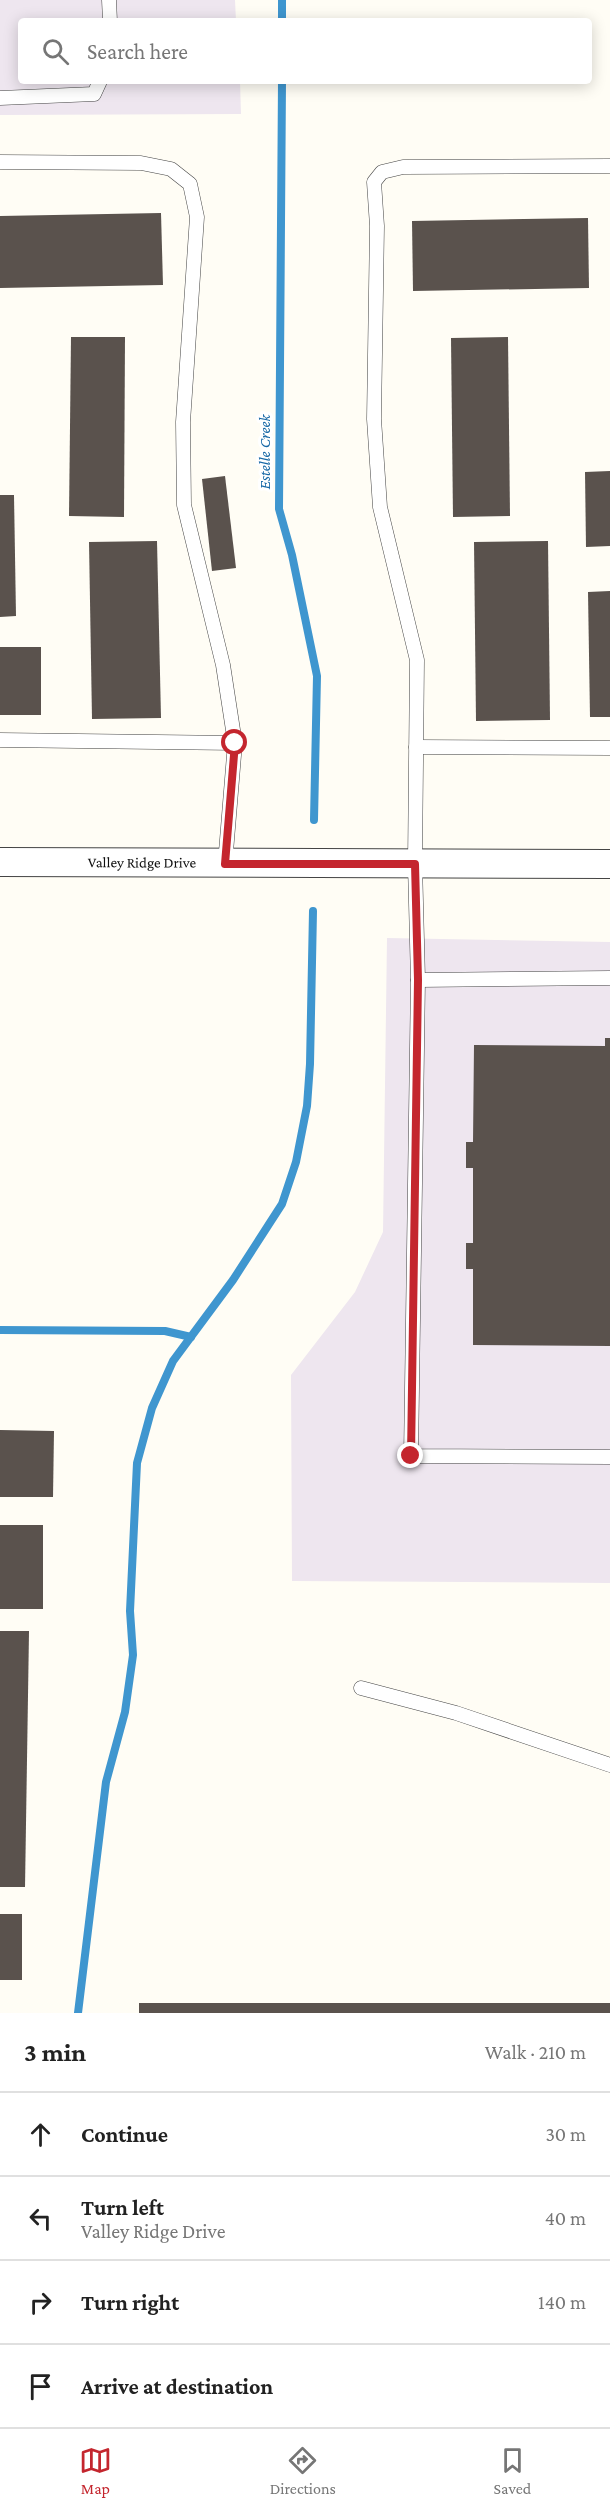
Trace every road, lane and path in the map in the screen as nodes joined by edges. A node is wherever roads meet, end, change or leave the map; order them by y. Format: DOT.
graph roads {
  1 [pos="109,0"];
  2 [pos="110,18"];
  3 [pos="99,84"];
  4 [pos="0,98"];
  5 [pos="0,162"];
  6 [pos="610,166"];
  7 [pos="0,740"];
  8 [pos="235,743"];
  9 [pos="416,747"];
  10 [pos="610,748"];
  11 [pos="0,862"];
  12 [pos="225,864"];
  13 [pos="415,864"];
  14 [pos="610,864"];
  15 [pos="610,978"];
  16 [pos="418,980"];
  17 [pos="610,1457"];
  18 [pos="361,1689"];
  19 [pos="610,1765"];
  1 -- 2 [label="lane"];
  3 -- 4 [label="lane"];
  5 -- 8 [label="lane"];
  6 -- 9 [label="lane"];
  7 -- 8 [label="lane"];
  8 -- 12 [label="lane"];
  9 -- 10 [label="lane"];
  9 -- 13 [label="lane"];
  11 -- 12 [label="street, Valley Ridge Drive"];
  12 -- 13 [label="street, Valley Ridge Drive"];
  13 -- 14 [label="street, Valley Ridge Drive"];
  13 -- 16 [label="lane"];
  15 -- 16 [label="lane"];
  16 -- 17 [label="lane"];
  18 -- 19 [label="lane"];
}
